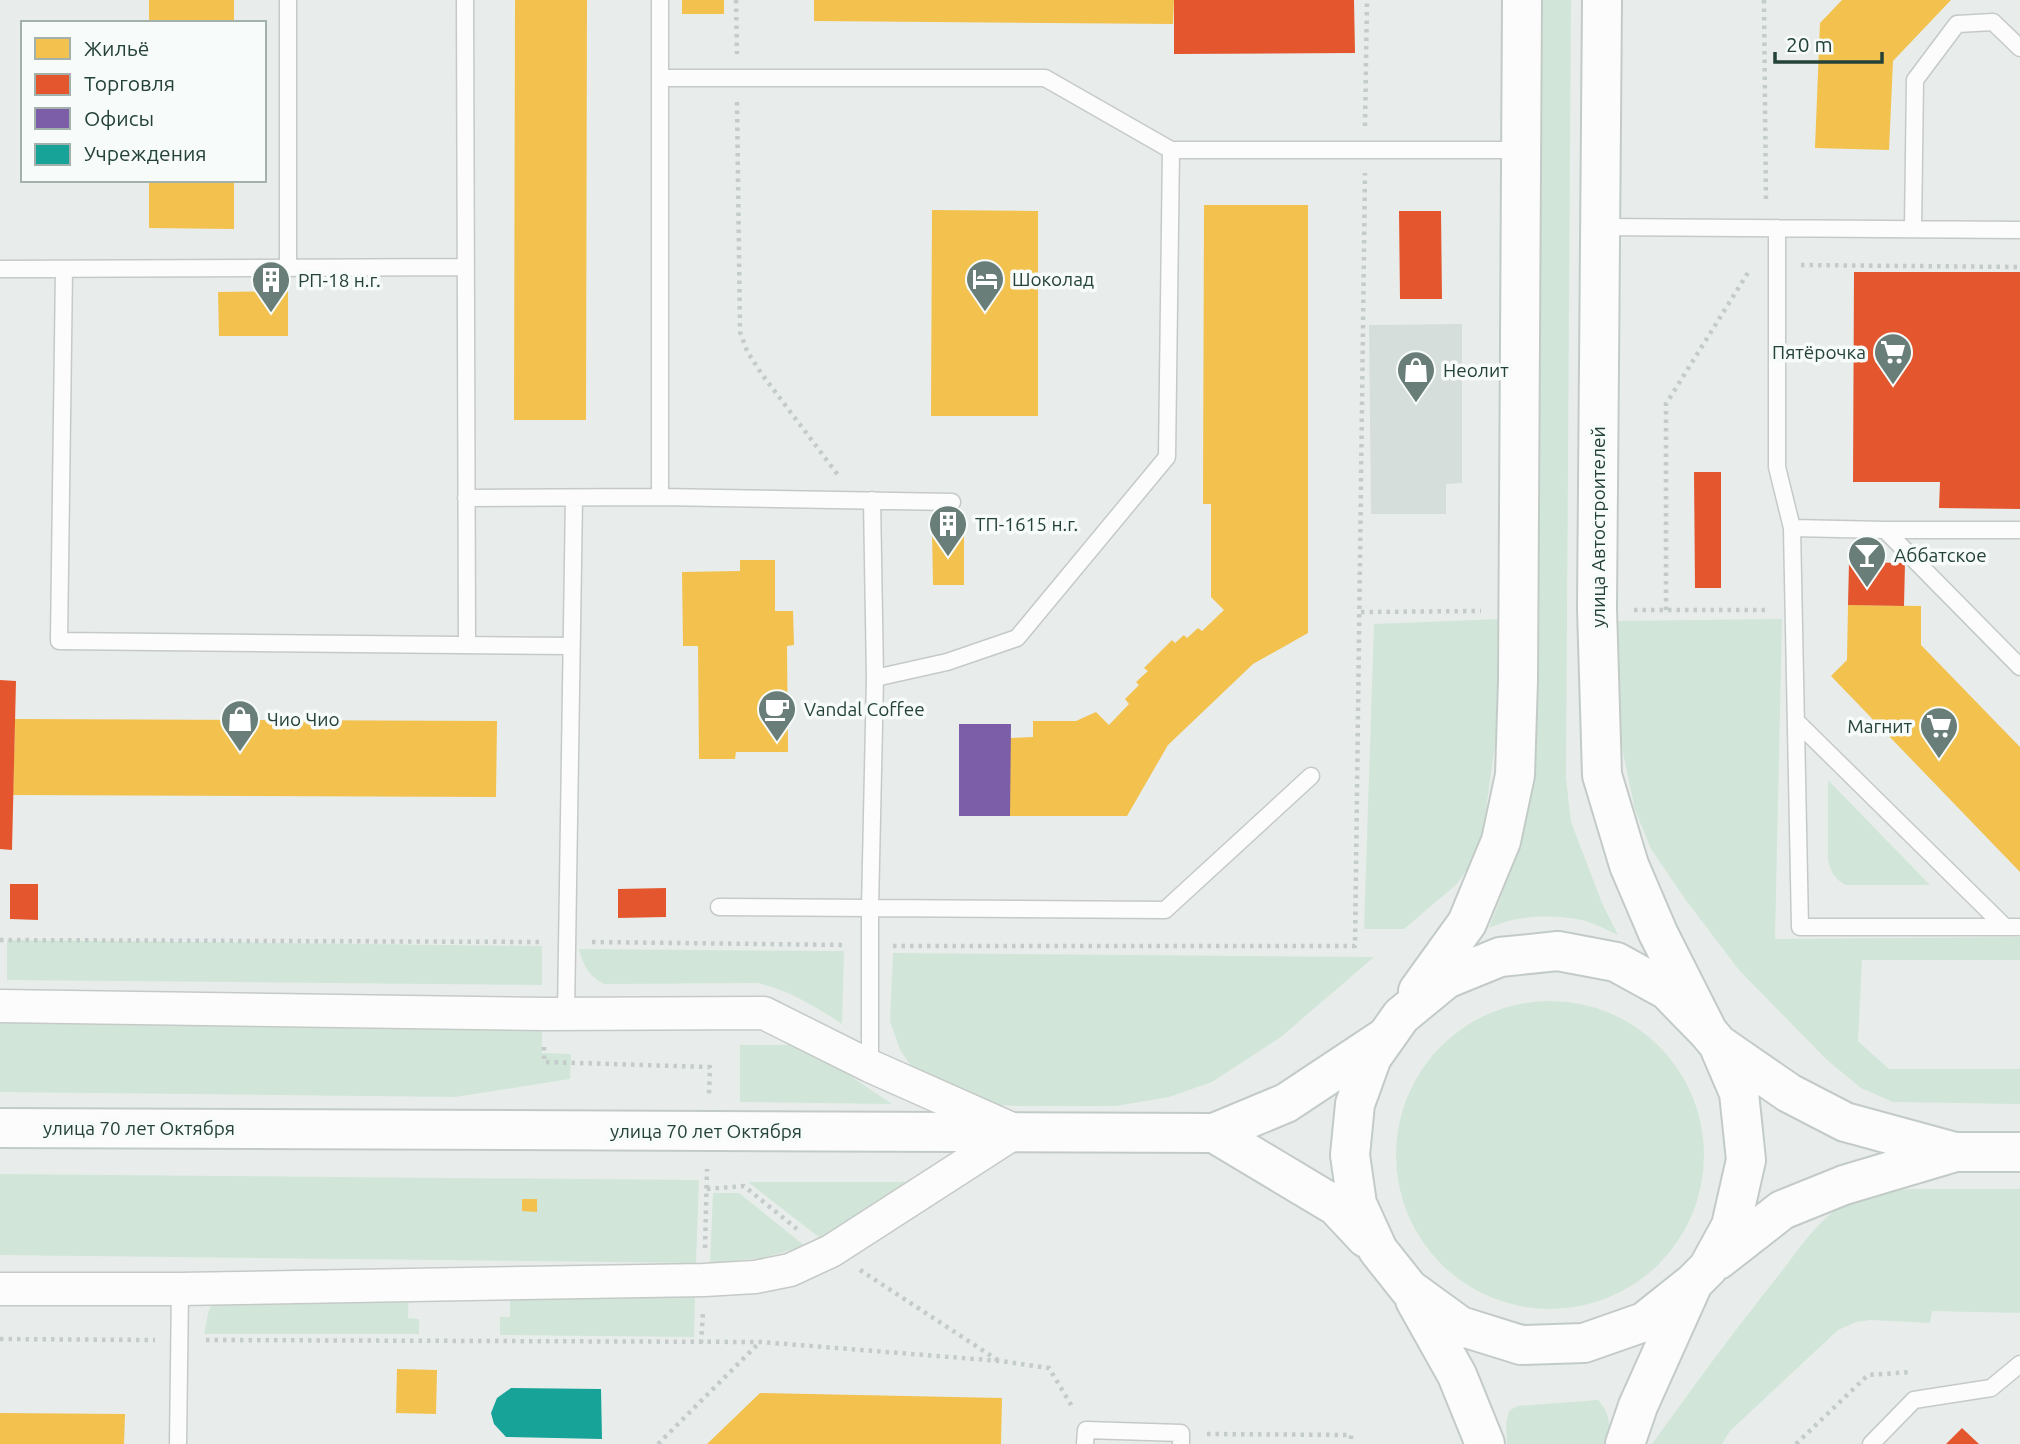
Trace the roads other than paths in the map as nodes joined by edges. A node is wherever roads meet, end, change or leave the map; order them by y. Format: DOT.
graph roads {
  1 [pos="288,0"];
  2 [pos="464,0"];
  3 [pos="660,0"];
  4 [pos="1522,0"];
  5 [pos="1602,0"];
  6 [pos="2020,48"];
  7 [pos="661,78"];
  8 [pos="1171,150"];
  9 [pos="1521,150"];
  10 [pos="1600,226"];
  11 [pos="1772,228"];
  12 [pos="1913,229"];
  13 [pos="2020,230"];
  14 [pos="466,267"];
  15 [pos="288,268"];
  16 [pos="0,269"];
  17 [pos="64,269"];
  18 [pos="660,497"];
  19 [pos="466,498"];
  20 [pos="574,498"];
  21 [pos="865,500"];
  22 [pos="952,502"];
  23 [pos="1792,528"];
  24 [pos="1885,530"];
  25 [pos="2020,530"];
  26 [pos="467,645"];
  27 [pos="571,646"];
  28 [pos="2020,667"];
  29 [pos="875,678"];
  30 [pos="1796,722"];
  31 [pos="1311,776"];
  32 [pos="719,907"];
  33 [pos="870,909"];
  34 [pos="2013,927"];
  35 [pos="0,1006"];
  36 [pos="556,1013"];
  37 [pos="1394,1027"];
  38 [pos="1713,1038"];
  39 [pos="870,1066"];
  40 [pos="0,1128"];
  41 [pos="1017,1131"];
  42 [pos="1214,1133"];
  43 [pos="1955,1152"];
  44 [pos="2020,1153"];
  45 [pos="1378,1250"];
  46 [pos="1701,1275"];
  47 [pos="0,1289"];
  48 [pos="180,1289"];
  49 [pos="1409,1289"];
  50 [pos="2020,1364"];
  51 [pos="1086,1437"];
  52 [pos="1181,1439"];
  53 [pos="178,1444"];
  54 [pos="1485,1444"];
  55 [pos="1625,1444"];
  56 [pos="1871,1444"];
  1 -- 15 [label="lane"];
  2 -- 14 [label="lane"];
  3 -- 7 [label="lane"];
  4 -- 9 [label="main road"];
  5 -- 10 [label="main road, улица Автостроителей"];
  6 -- 12 [label="lane"];
  7 -- 8 [label="lane"];
  7 -- 18 [label="lane"];
  8 -- 9 [label="lane"];
  8 -- 29 [label="lane"];
  9 -- 37 [label="main road"];
  10 -- 11 [label="lane"];
  10 -- 38 [label="main road, улица Автостроителей"];
  11 -- 12 [label="lane"];
  11 -- 23 [label="lane"];
  12 -- 13 [label="lane"];
  14 -- 15 [label="lane"];
  14 -- 19 [label="lane"];
  15 -- 17 [label="lane"];
  16 -- 17 [label="lane"];
  17 -- 26 [label="lane"];
  18 -- 20 [label="lane"];
  18 -- 21 [label="lane"];
  19 -- 20 [label="lane"];
  19 -- 26 [label="lane"];
  20 -- 27 [label="lane"];
  21 -- 22 [label="lane"];
  21 -- 29 [label="lane"];
  23 -- 24 [label="lane"];
  23 -- 30 [label="lane"];
  24 -- 25 [label="lane"];
  24 -- 28 [label="lane"];
  26 -- 27 [label="lane"];
  27 -- 36 [label="lane"];
  29 -- 33 [label="lane"];
  30 -- 34 [label="lane"];
  30 -- 34 [label="lane"];
  31 -- 33 [label="lane"];
  32 -- 33 [label="lane"];
  33 -- 39 [label="lane"];
  35 -- 36 [label="street"];
  36 -- 39 [label="street"];
  37 -- 38 [label="main road"];
  37 -- 42 [label="main road, улица 70 лет Октября"];
  37 -- 45 [label="main road"];
  38 -- 43 [label="main road"];
  38 -- 46 [label="main road, улица Автостроителей"];
  39 -- 41 [label="street"];
  40 -- 41 [label="main road, улица 70 лет Октября"];
  41 -- 42 [label="main road, улица 70 лет Октября"];
  41 -- 48 [label="street"];
  42 -- 45 [label="main road"];
  43 -- 44 [label="main road"];
  43 -- 46 [label="main road"];
  45 -- 49 [label="main road"];
  46 -- 49 [label="main road"];
  46 -- 55 [label="main road"];
  47 -- 48 [label="street"];
  48 -- 53 [label="lane"];
  49 -- 54 [label="main road"];
  50 -- 56 [label="lane"];
  51 -- 52 [label="lane"];
}
